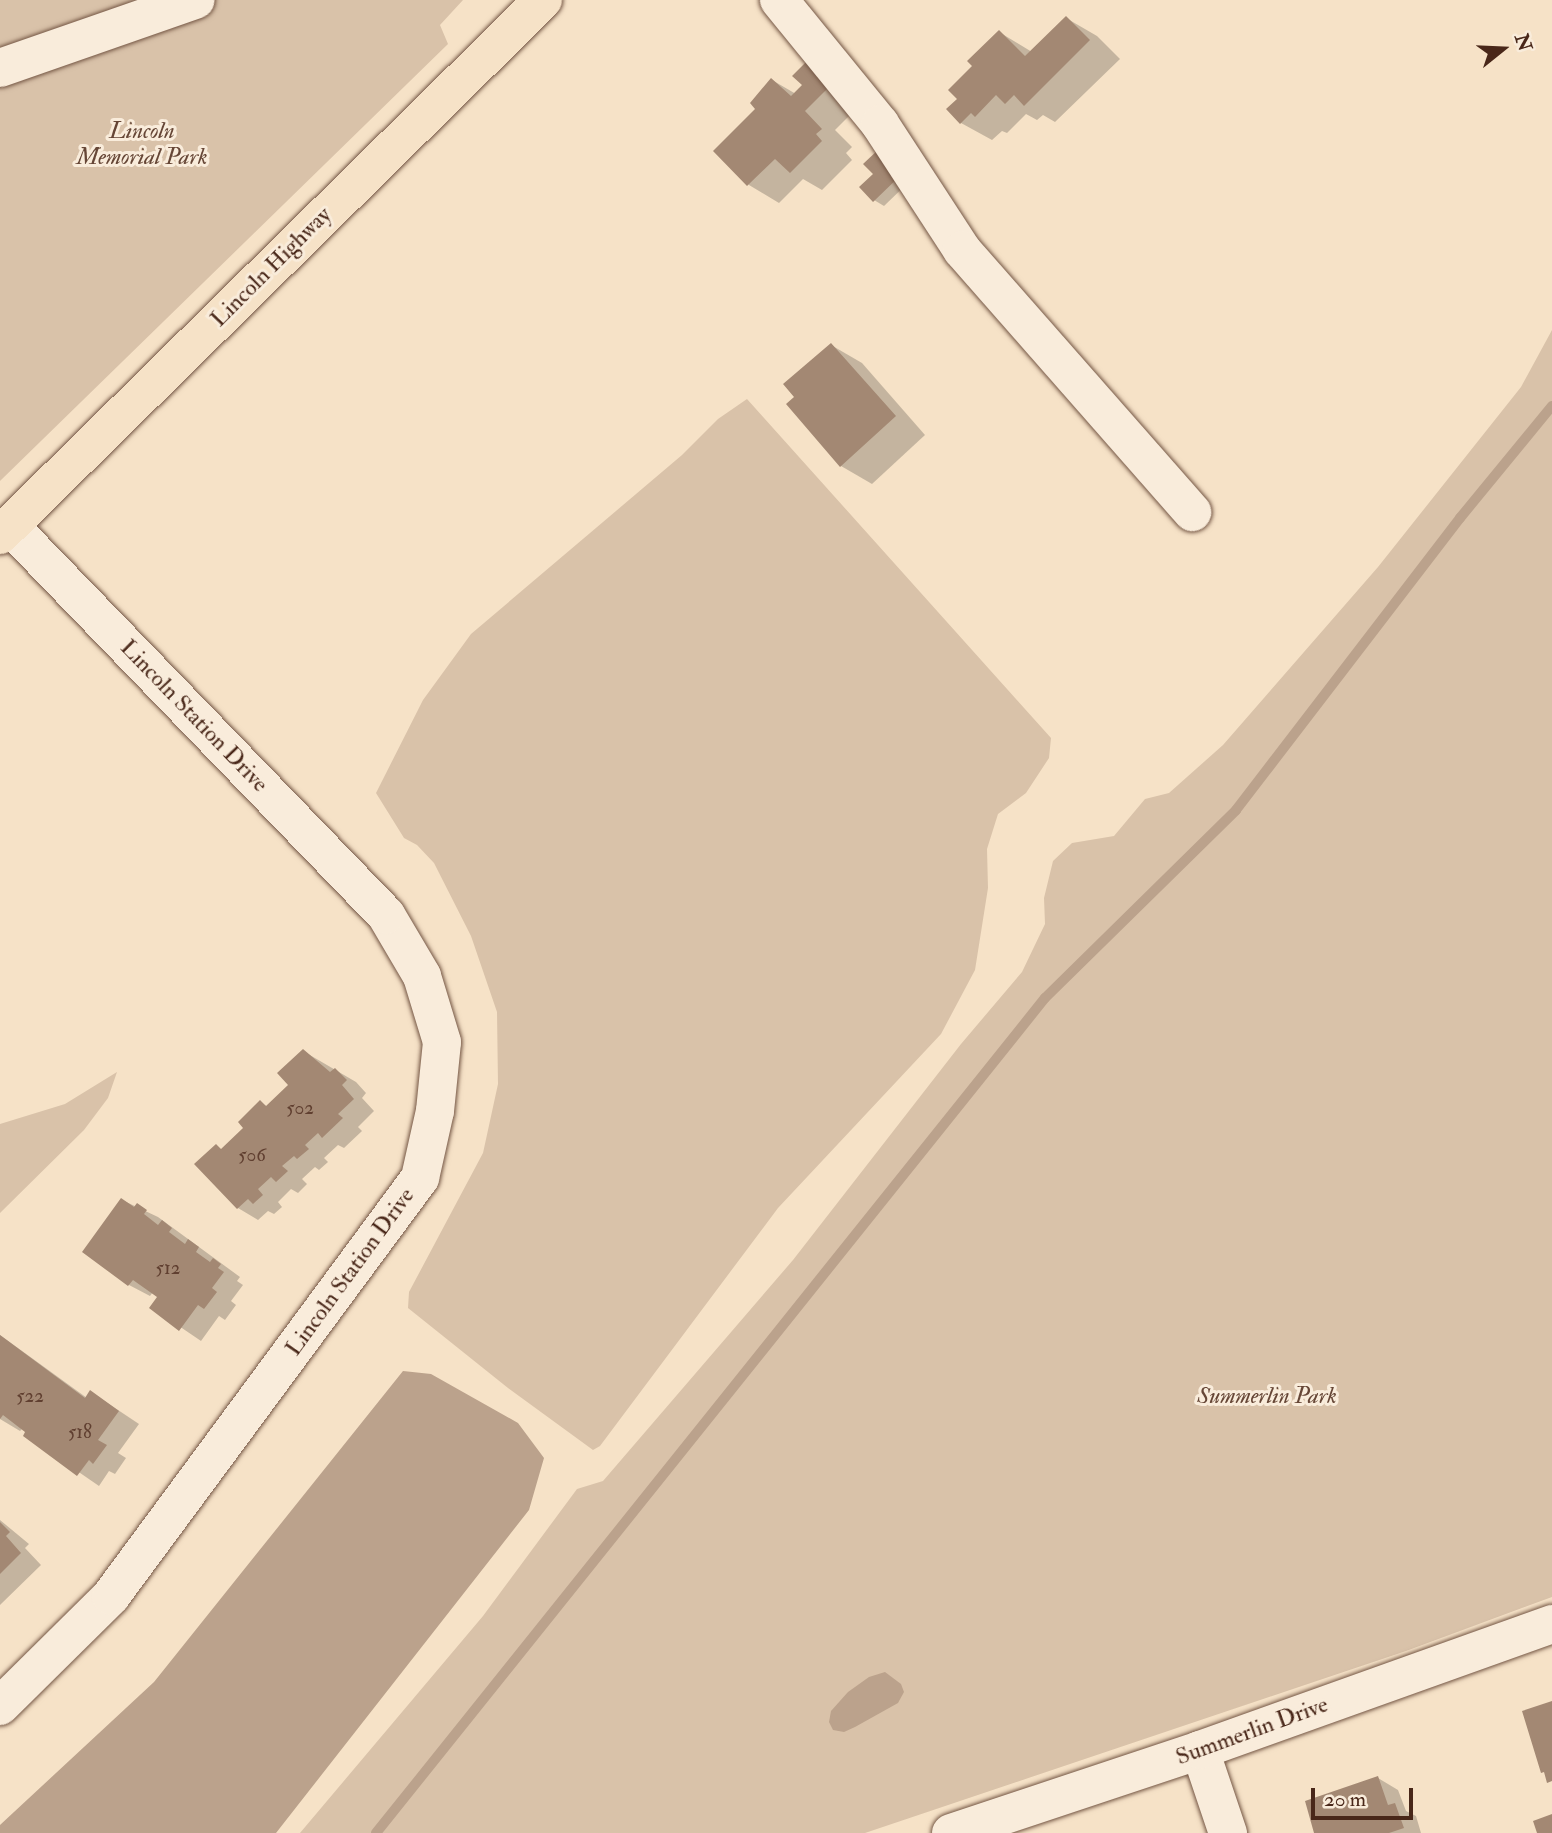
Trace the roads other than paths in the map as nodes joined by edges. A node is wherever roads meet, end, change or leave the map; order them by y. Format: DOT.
graph roads {
  1 [pos="195,0"];
  2 [pos="543,0"];
  3 [pos="779,0"];
  4 [pos="0,68"];
  5 [pos="1192,512"];
  6 [pos="5,530"];
  7 [pos="1552,1624"];
  8 [pos="0,1706"];
  9 [pos="1200,1750"];
  10 [pos="951,1833"];
  11 [pos="1228,1833"];
  1 -- 4 [label="street"];
  2 -- 6 [label="main road, Lincoln Highway"];
  3 -- 5 [label="street"];
  6 -- 8 [label="street, Lincoln Station Drive"];
  7 -- 9 [label="street, Summerlin Drive"];
  9 -- 10 [label="street, Summerlin Drive"];
  9 -- 11 [label="street"];
}
